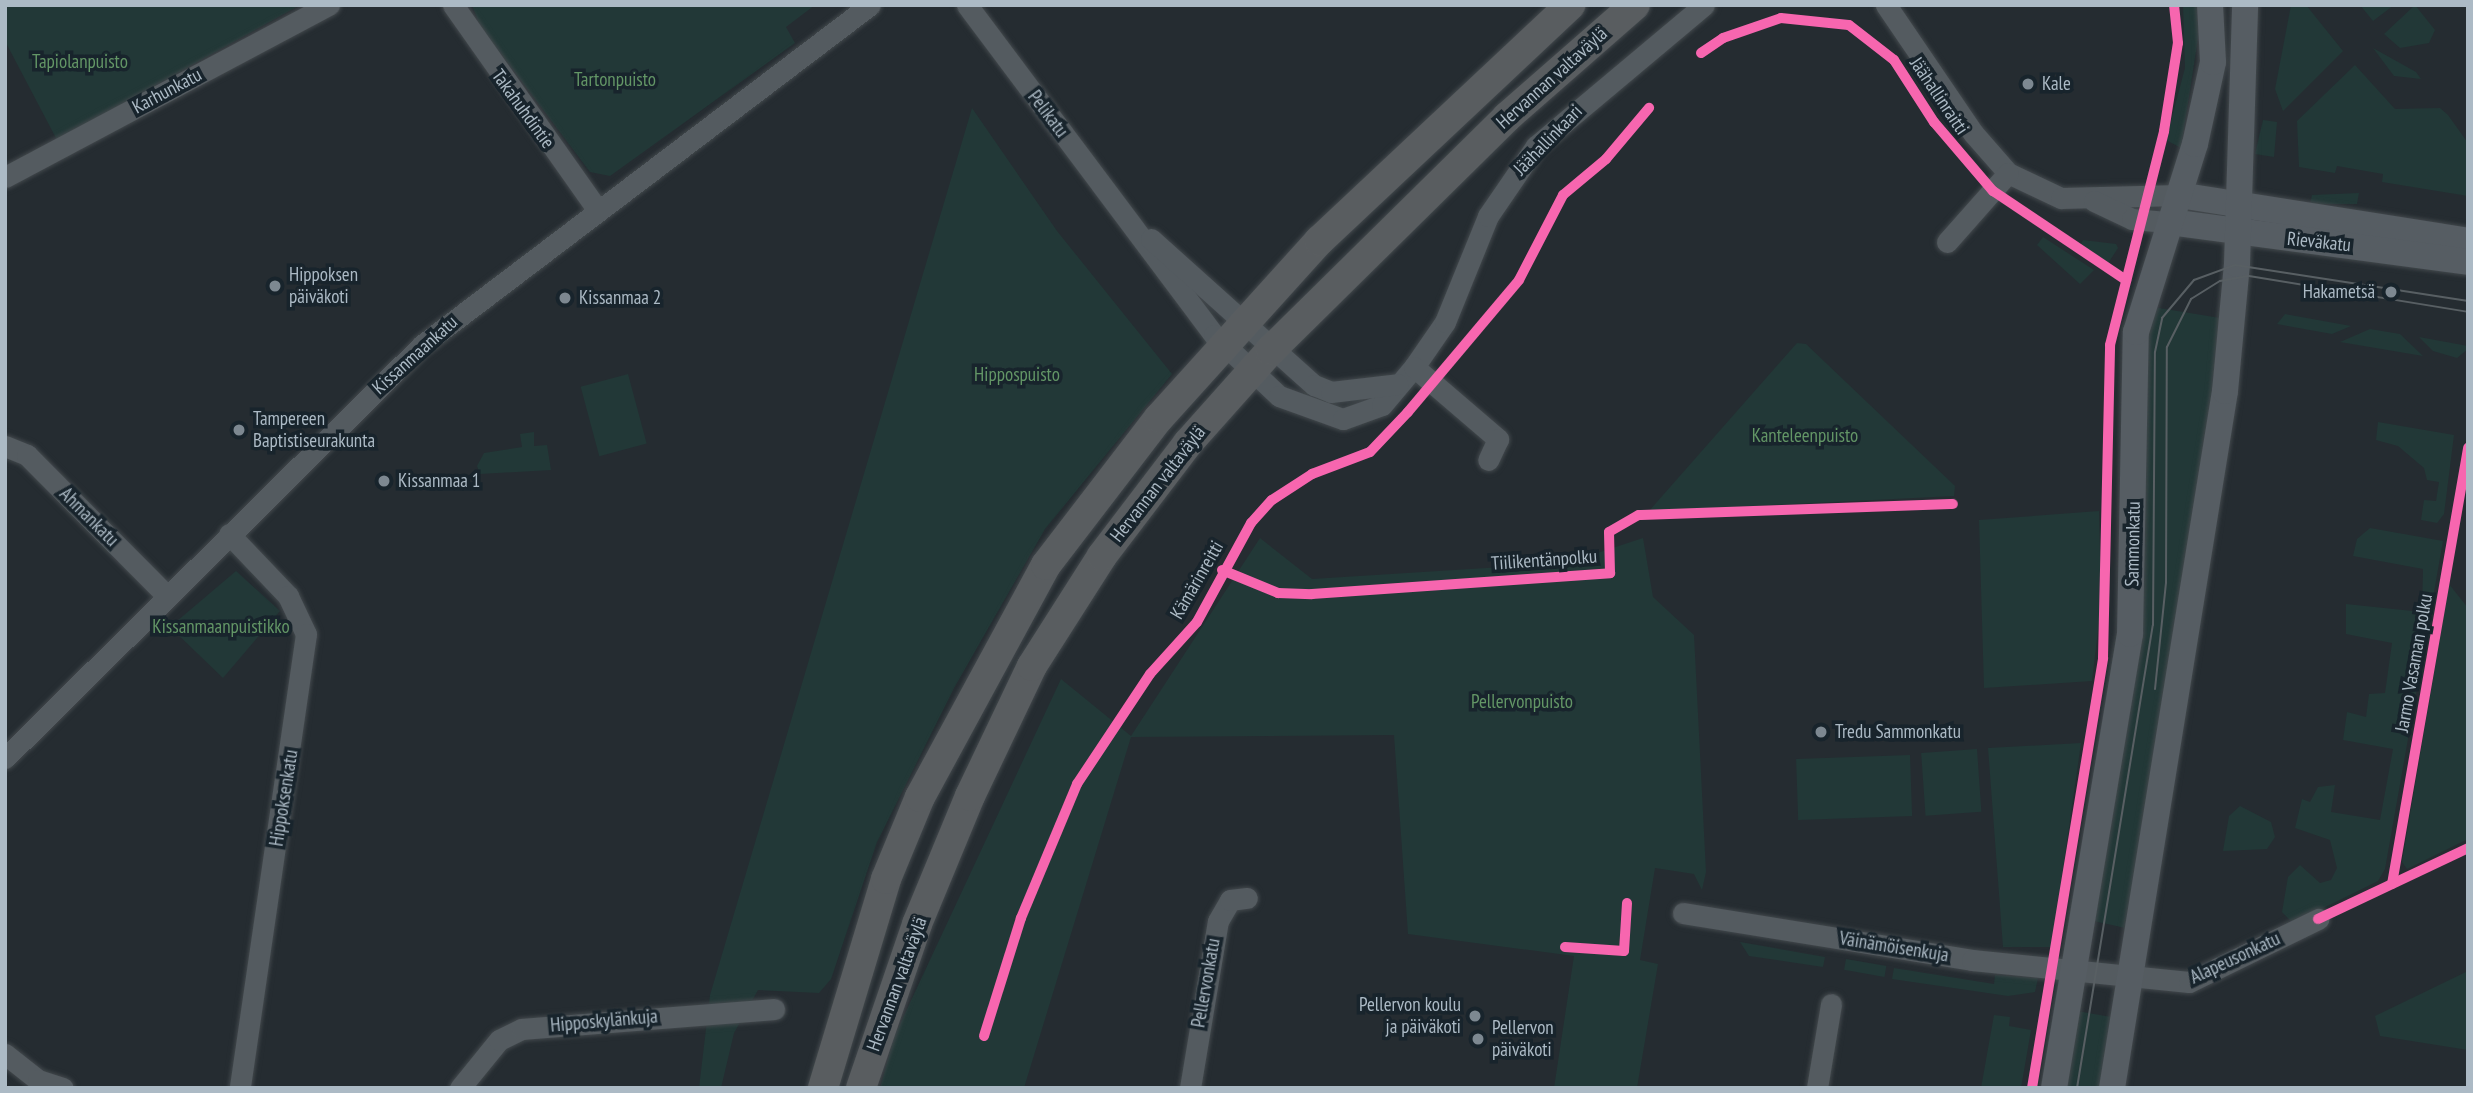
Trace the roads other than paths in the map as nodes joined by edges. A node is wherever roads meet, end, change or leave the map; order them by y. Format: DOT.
graph roads {
  1 [pos="329,5"];
  2 [pos="453,5"];
  3 [pos="870,5"];
  4 [pos="967,5"];
  5 [pos="1570,5"];
  6 [pos="1635,5"];
  7 [pos="1886,5"];
  8 [pos="2210,5"];
  9 [pos="2245,5"];
  10 [pos="1700,8"];
  11 [pos="2008,173"];
  12 [pos="5,177"];
  13 [pos="2179,195"];
  14 [pos="2094,201"];
  15 [pos="2240,202"];
  16 [pos="597,209"];
  17 [pos="1130,221"];
  18 [pos="2170,222"];
  19 [pos="2239,232"];
  20 [pos="2468,241"];
  21 [pos="1947,242"];
  22 [pos="2468,262"];
  23 [pos="1244,321"];
  24 [pos="1223,344"];
  25 [pos="1271,350"];
  26 [pos="1414,367"];
  27 [pos="1249,373"];
  28 [pos="1398,384"];
  29 [pos="5,446"];
  30 [pos="1488,460"];
  31 [pos="229,534"];
  32 [pos="167,596"];
  33 [pos="5,758"];
  34 [pos="1247,898"];
  35 [pos="1683,913"];
  36 [pos="2318,919"];
  37 [pos="2074,970"];
  38 [pos="2118,974"];
  39 [pos="1831,1004"];
  40 [pos="774,1009"];
  41 [pos="5,1054"];
  42 [pos="63,1088"];
  43 [pos="240,1088"];
  44 [pos="460,1088"];
  45 [pos="823,1088"];
  46 [pos="861,1088"];
  47 [pos="1190,1088"];
  48 [pos="1817,1088"];
  49 [pos="2054,1088"];
  50 [pos="2112,1088"];
  1 -- 12 [label="street, Karhunkatu"];
  2 -- 16 [label="street, Takahuhdintie"];
  3 -- 16 [label="street, Kissanmaankatu"];
  4 -- 17 [label="street, Pelikatu"];
  5 -- 23 [label="highway, Hervannan valtaväylä"];
  6 -- 25 [label="highway, Hervannan valtaväylä"];
  7 -- 11 [label="street"];
  8 -- 13 [label="main road, Sammonkatu"];
  9 -- 15 [label="main road"];
  10 -- 26 [label="street, Jäähallinkaari"];
  11 -- 14 [label="street"];
  11 -- 21 [label="street"];
  13 -- 14 [label="street"];
  13 -- 15 [label="main road, Rieväkatu"];
  13 -- 18 [label="main road, Sammonkatu"];
  14 -- 18 [label="street"];
  15 -- 19 [label="main road"];
  15 -- 20 [label="main road, Rieväkatu"];
  16 -- 31 [label="street, Kissanmaankatu"];
  17 -- 23 [label="street, Pelikatu"];
  17 -- 24 [label="street, Pelikatu"];
  18 -- 19 [label="main road, Rieväkatu"];
  18 -- 37 [label="main road, Sammonkatu"];
  19 -- 22 [label="main road, Rieväkatu"];
  19 -- 38 [label="main road"];
  23 -- 24 [label="highway, Hervannan valtaväylä"];
  23 -- 25 [label="street, Pelikatu"];
  24 -- 27 [label="street, Pelikatu"];
  24 -- 45 [label="highway, Hervannan valtaväylä"];
  25 -- 27 [label="highway, Hervannan valtaväylä"];
  25 -- 28 [label="street"];
  26 -- 28 [label="street, Jäähallinkaari"];
  26 -- 30 [label="street"];
  27 -- 28 [label="street, Jäähallinkaari"];
  27 -- 46 [label="highway, Hervannan valtaväylä"];
  29 -- 32 [label="street, Ahmankatu"];
  31 -- 32 [label="street, Kissanmaankatu"];
  31 -- 43 [label="street, Hippoksenkatu"];
  32 -- 33 [label="street, Kissanmaankatu"];
  34 -- 47 [label="street, Pellervonkatu"];
  35 -- 37 [label="street, Väinämöisenkuja"];
  36 -- 38 [label="street, Alapeusonkatu"];
  37 -- 38 [label="street, Väinämöisenkuja"];
  37 -- 49 [label="main road, Sammonkatu"];
  38 -- 50 [label="main road"];
  39 -- 48 [label="street"];
  40 -- 44 [label="street, Hipposkylänkuja"];
  41 -- 42 [label="street"];
}
